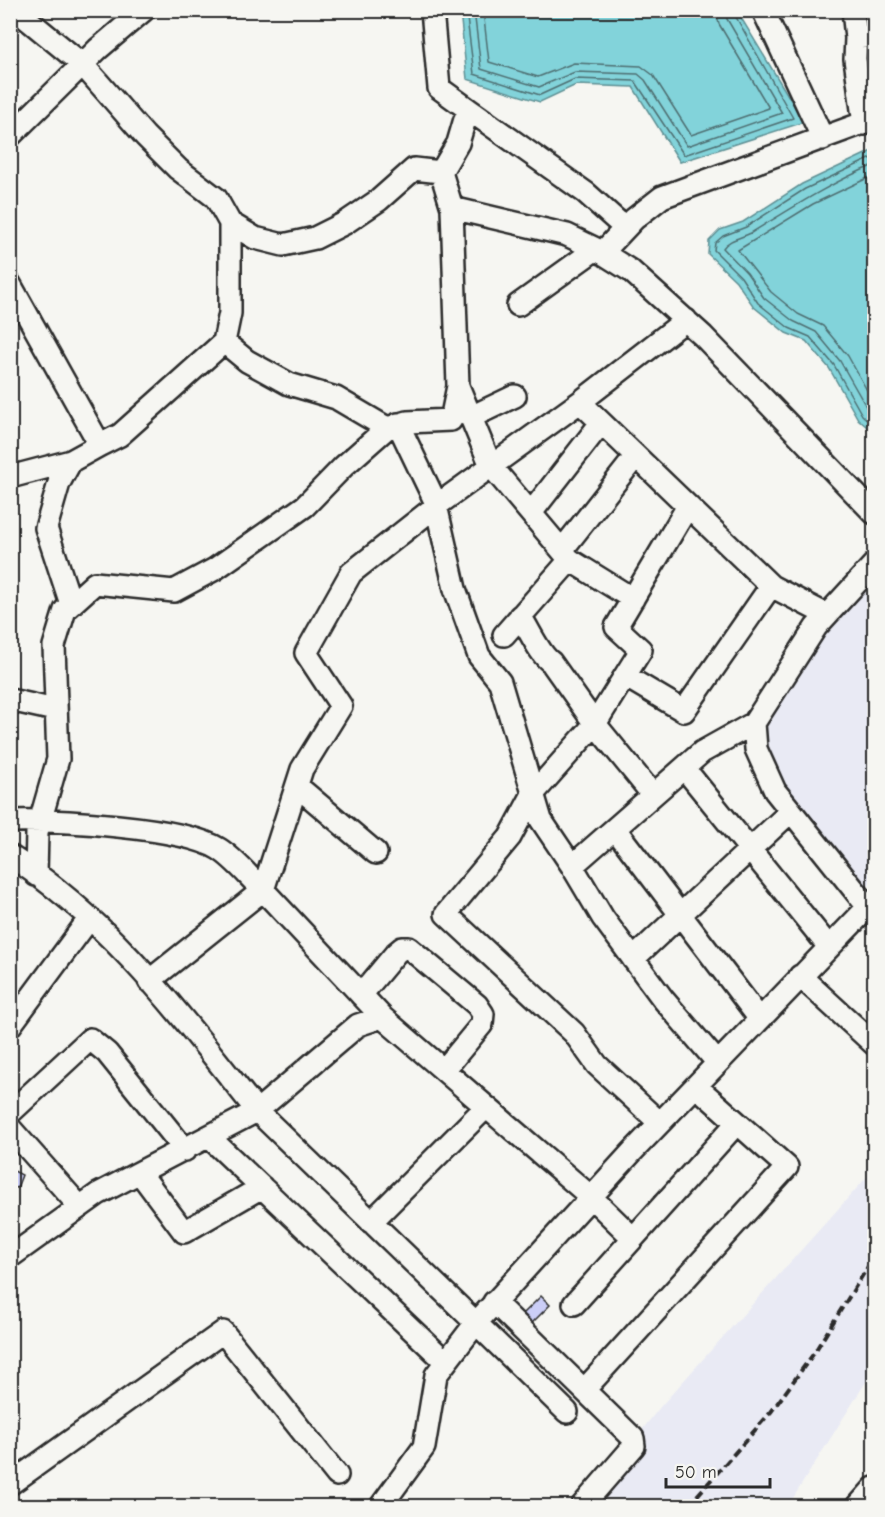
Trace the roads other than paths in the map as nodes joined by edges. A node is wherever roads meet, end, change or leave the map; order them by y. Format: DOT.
graph roads {
  1 [pos="16,10"];
  2 [pos="144,10"];
  3 [pos="432,10"];
  4 [pos="763,10"];
  5 [pos="853,10"];
  6 [pos="865,37"];
  7 [pos="83,65"];
  8 [pos="468,109"];
  9 [pos="869,122"];
  10 [pos="10,136"];
  11 [pos="823,139"];
  12 [pos="441,171"];
  13 [pos="452,208"];
  14 [pos="230,223"];
  15 [pos="625,228"];
  16 [pos="599,251"];
  17 [pos="10,284"];
  18 [pos="518,305"];
  19 [pos="686,320"];
  20 [pos="224,342"];
  21 [pos="515,396"];
  22 [pos="580,402"];
  23 [pos="462,412"];
  24 [pos="601,423"];
  25 [pos="392,426"];
  26 [pos="100,445"];
  27 [pos="636,456"];
  28 [pos="71,462"];
  29 [pos="491,466"];
  30 [pos="10,477"];
  31 [pos="436,506"];
  32 [pos="688,506"];
  33 [pos="531,513"];
  34 [pos="874,513"];
  35 [pos="566,555"];
  36 [pos="874,564"];
  37 [pos="771,586"];
  38 [pos="633,599"];
  39 [pos="71,604"];
  40 [pos="827,615"];
  41 [pos="520,616"];
  42 [pos="504,634"];
  43 [pos="625,676"];
  44 [pos="10,700"];
  45 [pos="55,710"];
  46 [pos="754,723"];
  47 [pos="595,724"];
  48 [pos="684,768"];
  49 [pos="297,786"];
  50 [pos="533,794"];
  51 [pos="653,795"];
  52 [pos="791,811"];
  53 [pos="41,820"];
  54 [pos="10,821"];
  55 [pos="615,829"];
  56 [pos="750,849"];
  57 [pos="376,853"];
  58 [pos="10,856"];
  59 [pos="572,866"];
  60 [pos="36,875"];
  61 [pos="263,890"];
  62 [pos="871,904"];
  63 [pos="680,915"];
  64 [pos="89,919"];
  65 [pos="829,947"];
  66 [pos="633,959"];
  67 [pos="800,976"];
  68 [pos="149,981"];
  69 [pos="361,994"];
  70 [pos="382,1017"];
  71 [pos="759,1018"];
  72 [pos="10,1026"];
  73 [pos="874,1044"];
  74 [pos="717,1062"];
  75 [pos="444,1070"];
  76 [pos="696,1086"];
  77 [pos="486,1107"];
  78 [pos="257,1111"];
  79 [pos="10,1113"];
  80 [pos="660,1123"];
  81 [pos="736,1124"];
  82 [pos="10,1128"];
  83 [pos="209,1137"];
  84 [pos="185,1150"];
  85 [pos="140,1173"];
  86 [pos="262,1187"];
  87 [pos="591,1197"];
  88 [pos="80,1208"];
  89 [pos="371,1222"];
  90 [pos="633,1238"];
  91 [pos="10,1257"];
  92 [pos="494,1302"];
  93 [pos="574,1304"];
  94 [pos="476,1323"];
  95 [pos="446,1362"];
  96 [pos="585,1389"];
  97 [pos="567,1412"];
  98 [pos="337,1475"];
  99 [pos="10,1485"];
  100 [pos="874,1488"];
  101 [pos="381,1506"];
  102 [pos="582,1506"];
  103 [pos="858,1506"];
  1 -- 7 [label="street"];
  2 -- 7 [label="street"];
  3 -- 8 [label="street"];
  4 -- 11 [label="street"];
  5 -- 6 [label="street"];
  6 -- 9 [label="street"];
  7 -- 10 [label="street"];
  7 -- 14 [label="street"];
  8 -- 12 [label="street"];
  8 -- 15 [label="street"];
  9 -- 11 [label="street"];
  11 -- 15 [label="street"];
  12 -- 13 [label="street"];
  12 -- 14 [label="street"];
  13 -- 16 [label="street"];
  13 -- 23 [label="street"];
  14 -- 20 [label="street"];
  15 -- 16 [label="street"];
  16 -- 18 [label="street"];
  16 -- 19 [label="street"];
  17 -- 26 [label="street"];
  19 -- 22 [label="street"];
  19 -- 34 [label="street"];
  20 -- 25 [label="street"];
  20 -- 26 [label="street"];
  21 -- 23 [label="street"];
  22 -- 24 [label="street"];
  22 -- 29 [label="street"];
  23 -- 25 [label="street"];
  23 -- 29 [label="street"];
  24 -- 27 [label="street"];
  24 -- 33 [label="street"];
  25 -- 31 [label="street"];
  25 -- 39 [label="street"];
  26 -- 28 [label="street"];
  27 -- 32 [label="street"];
  27 -- 35 [label="street"];
  28 -- 30 [label="street"];
  28 -- 39 [label="street"];
  29 -- 31 [label="street"];
  29 -- 33 [label="street"];
  31 -- 49 [label="street"];
  31 -- 50 [label="street"];
  32 -- 37 [label="street"];
  32 -- 38 [label="street"];
  33 -- 35 [label="street"];
  35 -- 38 [label="street"];
  35 -- 41 [label="street"];
  36 -- 40 [label="street"];
  37 -- 40 [label="street"];
  37 -- 43 [label="street"];
  38 -- 43 [label="street"];
  39 -- 45 [label="street"];
  40 -- 46 [label="street"];
  41 -- 42 [label="street"];
  41 -- 47 [label="street"];
  43 -- 47 [label="street"];
  44 -- 45 [label="street"];
  45 -- 53 [label="street"];
  46 -- 48 [label="street"];
  46 -- 52 [label="street"];
  47 -- 50 [label="street"];
  47 -- 51 [label="street"];
  48 -- 51 [label="street"];
  48 -- 56 [label="street"];
  49 -- 57 [label="street"];
  49 -- 61 [label="street"];
  50 -- 59 [label="street"];
  50 -- 80 [label="street"];
  51 -- 55 [label="street"];
  52 -- 56 [label="street"];
  52 -- 62 [label="street"];
  53 -- 54 [label="street"];
  53 -- 60 [label="street"];
  53 -- 61 [label="street"];
  55 -- 59 [label="street"];
  55 -- 63 [label="street"];
  56 -- 63 [label="street"];
  56 -- 65 [label="street"];
  58 -- 60 [label="street"];
  59 -- 66 [label="street"];
  60 -- 64 [label="street"];
  61 -- 68 [label="street"];
  61 -- 69 [label="street"];
  62 -- 65 [label="street"];
  63 -- 66 [label="street"];
  63 -- 71 [label="street"];
  64 -- 68 [label="street"];
  64 -- 72 [label="street"];
  65 -- 67 [label="street"];
  66 -- 74 [label="street"];
  67 -- 71 [label="street"];
  67 -- 73 [label="street"];
  68 -- 78 [label="street"];
  69 -- 70 [label="street"];
  69 -- 75 [label="street"];
  70 -- 75 [label="street"];
  70 -- 78 [label="street"];
  71 -- 74 [label="street"];
  74 -- 76 [label="street"];
  75 -- 77 [label="street"];
  76 -- 80 [label="street"];
  76 -- 81 [label="street"];
  77 -- 87 [label="street"];
  77 -- 89 [label="street"];
  78 -- 83 [label="street"];
  78 -- 89 [label="street"];
  79 -- 84 [label="street"];
  80 -- 87 [label="street"];
  81 -- 90 [label="street"];
  81 -- 96 [label="street"];
  82 -- 88 [label="street"];
  83 -- 84 [label="street"];
  83 -- 86 [label="street"];
  84 -- 85 [label="street"];
  85 -- 86 [label="street"];
  85 -- 88 [label="street"];
  86 -- 95 [label="street"];
  87 -- 90 [label="street"];
  87 -- 92 [label="street"];
  88 -- 91 [label="street"];
  89 -- 94 [label="street"];
  90 -- 93 [label="street"];
  92 -- 94 [label="street"];
  92 -- 96 [label="street"];
  94 -- 95 [label="street"];
  94 -- 97 [label="street"];
  95 -- 101 [label="street"];
  96 -- 102 [label="street"];
  98 -- 99 [label="street"];
  100 -- 103 [label="street"];
}
